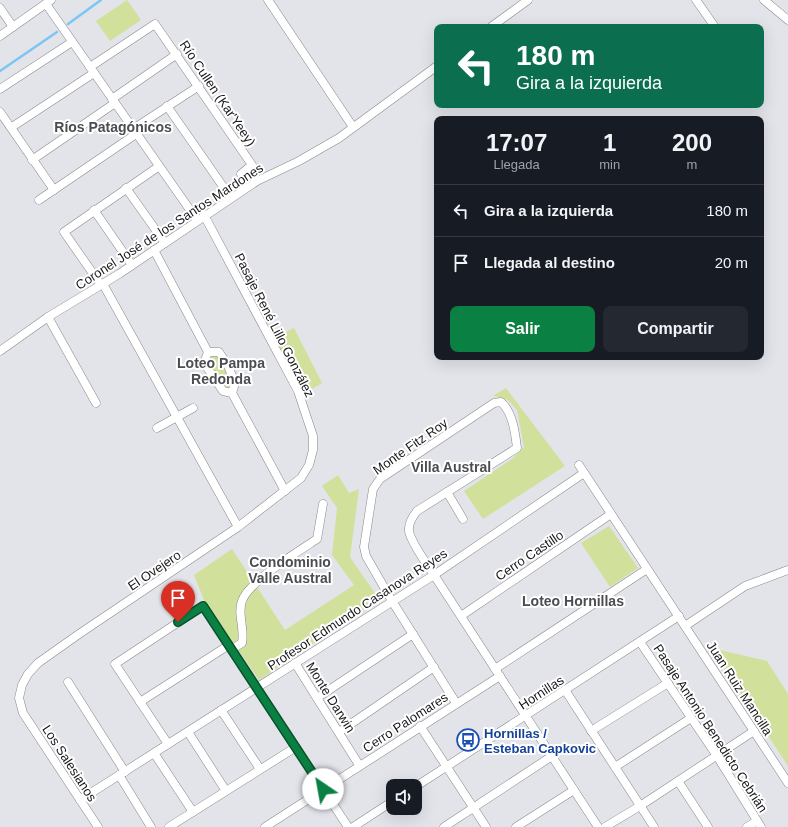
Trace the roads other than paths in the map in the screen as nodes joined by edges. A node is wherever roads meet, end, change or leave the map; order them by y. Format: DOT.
graph roads {
  1 [pos="268,0"];
  2 [pos="528,0"];
  3 [pos="696,0"];
  4 [pos="764,0"];
  5 [pos="48,2"];
  6 [pos="0,8"];
  7 [pos="788,20"];
  8 [pos="496,24"];
  9 [pos="713,24"];
  10 [pos="13,27"];
  11 [pos="0,36"];
  12 [pos="72,42"];
  13 [pos="177,54"];
  14 [pos="434,68"];
  15 [pos="92,70"];
  16 [pos="199,86"];
  17 [pos="0,89"];
  18 [pos="114,101"];
  19 [pos="167,106"];
  20 [pos="0,112"];
  21 [pos="12,127"];
  22 [pos="353,127"];
  23 [pos="135,132"];
  24 [pos="32,160"];
  25 [pos="158,167"];
  26 [pos="241,174"];
  27 [pos="126,188"];
  28 [pos="54,190"];
  29 [pos="230,198"];
  30 [pos="39,200"];
  31 [pos="94,210"];
  32 [pos="204,215"];
  33 [pos="196,220"];
  34 [pos="164,244"];
  35 [pos="154,250"];
  36 [pos="132,265"];
  37 [pos="102,284"];
  38 [pos="48,317"];
  39 [pos="0,351"];
  40 [pos="208,352"];
  41 [pos="232,393"];
  42 [pos="96,402"];
  43 [pos="193,408"];
  44 [pos="176,416"];
  45 [pos="157,428"];
  46 [pos="313,450"];
  47 [pos="579,465"];
  48 [pos="584,473"];
  49 [pos="285,490"];
  50 [pos="447,492"];
  51 [pos="323,504"];
  52 [pos="611,514"];
  53 [pos="462,519"];
  54 [pos="238,527"];
  55 [pos="647,569"];
  56 [pos="788,570"];
  57 [pos="434,575"];
  58 [pos="392,601"];
  59 [pos="461,616"];
  60 [pos="678,616"];
  61 [pos="685,626"];
  62 [pos="413,634"];
  63 [pos="640,642"];
  64 [pos="230,647"];
  65 [pos="295,663"];
  66 [pos="434,667"];
  67 [pos="497,672"];
  68 [pos="68,682"];
  69 [pos="668,683"];
  70 [pos="257,688"];
  71 [pos="565,690"];
  72 [pos="317,698"];
  73 [pos="140,702"];
  74 [pos="456,703"];
  75 [pos="221,710"];
  76 [pos="23,713"];
  77 [pos="526,716"];
  78 [pos="691,718"];
  79 [pos="420,726"];
  80 [pos="591,731"];
  81 [pos="754,731"];
  82 [pos="188,732"];
  83 [pos="339,732"];
  84 [pos="168,744"];
  85 [pos="296,747"];
  86 [pos="154,753"];
  87 [pos="552,756"];
  88 [pos="717,756"];
  89 [pos="359,765"];
  90 [pos="446,766"];
  91 [pos="615,767"];
  92 [pos="260,769"];
  93 [pos="122,774"];
  94 [pos="422,781"];
  95 [pos="678,781"];
  96 [pos="788,783"];
  97 [pos="323,789"];
  98 [pos="574,790"];
  99 [pos="226,791"];
  100 [pos="80,800"];
  101 [pos="386,806"];
  102 [pos="640,806"];
  103 [pos="473,807"];
  104 [pos="193,812"];
  105 [pos="759,824"];
  106 [pos="98,827"];
  107 [pos="152,827"];
  108 [pos="169,827"];
  109 [pos="264,827"];
  110 [pos="348,827"];
  111 [pos="353,827"];
  112 [pos="444,827"];
  113 [pos="486,827"];
  114 [pos="516,827"];
  115 [pos="598,827"];
  116 [pos="605,827"];
  117 [pos="654,827"];
  118 [pos="708,827"];
  119 [pos="747,827"];
  1 -- 22 [label="street"];
  2 -- 8 [label="street"];
  3 -- 9 [label="street"];
  4 -- 7 [label="street"];
  5 -- 10 [label="street"];
  5 -- 12 [label="street"];
  6 -- 10 [label="street"];
  10 -- 11 [label="street"];
  12 -- 15 [label="street"];
  12 -- 17 [label="street"];
  13 -- 15 [label="street, Río Cullen (Kar'Yeey)"];
  13 -- 16 [label="street, Río Cullen (Kar'Yeey)"];
  13 -- 18 [label="street"];
  14 -- 22 [label="street, Coronel José de los Santos Mardones"];
  15 -- 18 [label="street"];
  15 -- 21 [label="street"];
  16 -- 19 [label="street"];
  16 -- 26 [label="street, Río Cullen (Kar'Yeey)"];
  18 -- 23 [label="street"];
  18 -- 24 [label="street"];
  19 -- 23 [label="street"];
  19 -- 29 [label="street"];
  20 -- 21 [label="street"];
  21 -- 24 [label="street"];
  22 -- 29 [label="street, Coronel José de los Santos Mardones"];
  23 -- 25 [label="street"];
  23 -- 28 [label="street"];
  24 -- 28 [label="street"];
  25 -- 27 [label="street"];
  25 -- 33 [label="street"];
  27 -- 31 [label="street"];
  27 -- 34 [label="street"];
  28 -- 30 [label="street"];
  29 -- 32 [label="street, Coronel José de los Santos Mardones"];
  31 -- 36 [label="street"];
  31 -- 37 [label="street"];
  32 -- 33 [label="street, Coronel José de los Santos Mardones"];
  32 -- 46 [label="street, Pasaje René Lillo González"];
  33 -- 34 [label="street, Coronel José de los Santos Mardones"];
  34 -- 35 [label="street, Coronel José de los Santos Mardones"];
  35 -- 36 [label="street, Coronel José de los Santos Mardones"];
  35 -- 40 [label="street"];
  36 -- 37 [label="street, Coronel José de los Santos Mardones"];
  37 -- 38 [label="street, Coronel José de los Santos Mardones"];
  37 -- 44 [label="street"];
  38 -- 39 [label="street, Coronel José de los Santos Mardones"];
  38 -- 42 [label="street"];
  40 -- 41 [label="street"];
  40 -- 41 [label="street"];
  41 -- 49 [label="street"];
  43 -- 44 [label="street"];
  44 -- 45 [label="street"];
  44 -- 54 [label="street"];
  46 -- 49 [label="street, El Ovejero"];
  47 -- 48 [label="street, Juan Ruiz Mancilla"];
  48 -- 52 [label="street, Juan Ruiz Mancilla"];
  48 -- 57 [label="street, Profesor Edmundo Casanova Reyes"];
  49 -- 54 [label="street, El Ovejero"];
  50 -- 53 [label="street"];
  50 -- 57 [label="street"];
  50 -- 58 [label="street, Monte Fitz Roy"];
  51 -- 64 [label="street"];
  52 -- 55 [label="street, Juan Ruiz Mancilla"];
  52 -- 59 [label="street, Cerro Castillo"];
  54 -- 76 [label="street, El Ovejero"];
  55 -- 60 [label="street, Juan Ruiz Mancilla"];
  55 -- 67 [label="street, Cerro Palomares"];
  56 -- 61 [label="street"];
  57 -- 58 [label="street, Profesor Edmundo Casanova Reyes"];
  57 -- 59 [label="street"];
  58 -- 62 [label="street, Monte Fitz Roy"];
  58 -- 65 [label="street, Profesor Edmundo Casanova Reyes"];
  59 -- 67 [label="street"];
  60 -- 61 [label="street, Juan Ruiz Mancilla"];
  60 -- 63 [label="street, Hornillas"];
  61 -- 81 [label="street, Juan Ruiz Mancilla"];
  62 -- 66 [label="street, Monte Fitz Roy"];
  62 -- 72 [label="street"];
  63 -- 69 [label="street, Pasaje Antonio Benedicto Cebrián"];
  63 -- 71 [label="street, Hornillas"];
  64 -- 70 [label="street"];
  64 -- 73 [label="street"];
  64 -- 73 [label="street"];
  65 -- 70 [label="street, Profesor Edmundo Casanova Reyes"];
  65 -- 72 [label="street, Monte Darwin"];
  66 -- 74 [label="street, Monte Fitz Roy"];
  66 -- 83 [label="street"];
  67 -- 74 [label="street, Cerro Palomares"];
  67 -- 77 [label="street"];
  68 -- 93 [label="street"];
  69 -- 78 [label="street, Pasaje Antonio Benedicto Cebrián"];
  69 -- 80 [label="street"];
  70 -- 75 [label="street, Profesor Edmundo Casanova Reyes"];
  70 -- 85 [label="street"];
  71 -- 77 [label="street, Hornillas"];
  71 -- 80 [label="street"];
  72 -- 83 [label="street, Monte Darwin"];
  73 -- 84 [label="street"];
  74 -- 79 [label="street, Cerro Palomares"];
  75 -- 82 [label="street, Profesor Edmundo Casanova Reyes"];
  75 -- 92 [label="street"];
  76 -- 100 [label="street, Los Salesianos"];
  77 -- 87 [label="street"];
  77 -- 90 [label="street, Hornillas"];
  78 -- 88 [label="street, Pasaje Antonio Benedicto Cebrián"];
  78 -- 91 [label="street"];
  79 -- 89 [label="street, Cerro Palomares"];
  79 -- 90 [label="street"];
  80 -- 91 [label="street"];
  81 -- 88 [label="street"];
  81 -- 96 [label="street, Juan Ruiz Mancilla"];
  82 -- 84 [label="street, Profesor Edmundo Casanova Reyes"];
  82 -- 99 [label="street"];
  83 -- 89 [label="street, Monte Darwin"];
  84 -- 86 [label="street, Profesor Edmundo Casanova Reyes"];
  85 -- 92 [label="street"];
  85 -- 97 [label="street"];
  86 -- 93 [label="street, Profesor Edmundo Casanova Reyes"];
  86 -- 104 [label="street"];
  87 -- 98 [label="street"];
  87 -- 103 [label="street"];
  88 -- 95 [label="street"];
  88 -- 105 [label="street, Pasaje Antonio Benedicto Cebrián"];
  89 -- 97 [label="street, Cerro Palomares"];
  90 -- 94 [label="street, Hornillas"];
  90 -- 103 [label="street"];
  91 -- 102 [label="street"];
  92 -- 99 [label="street"];
  93 -- 100 [label="street, Profesor Edmundo Casanova Reyes"];
  93 -- 107 [label="street"];
  95 -- 102 [label="street"];
  95 -- 118 [label="street"];
  97 -- 109 [label="street, Cerro Palomares"];
  97 -- 110 [label="street"];
  98 -- 114 [label="street"];
  98 -- 115 [label="street"];
  99 -- 104 [label="street"];
  100 -- 106 [label="street, Los Salesianos"];
  101 -- 111 [label="street"];
  102 -- 116 [label="street"];
  102 -- 117 [label="street"];
  103 -- 112 [label="street"];
  103 -- 113 [label="street"];
  104 -- 108 [label="street"];
  105 -- 119 [label="street"];
}
